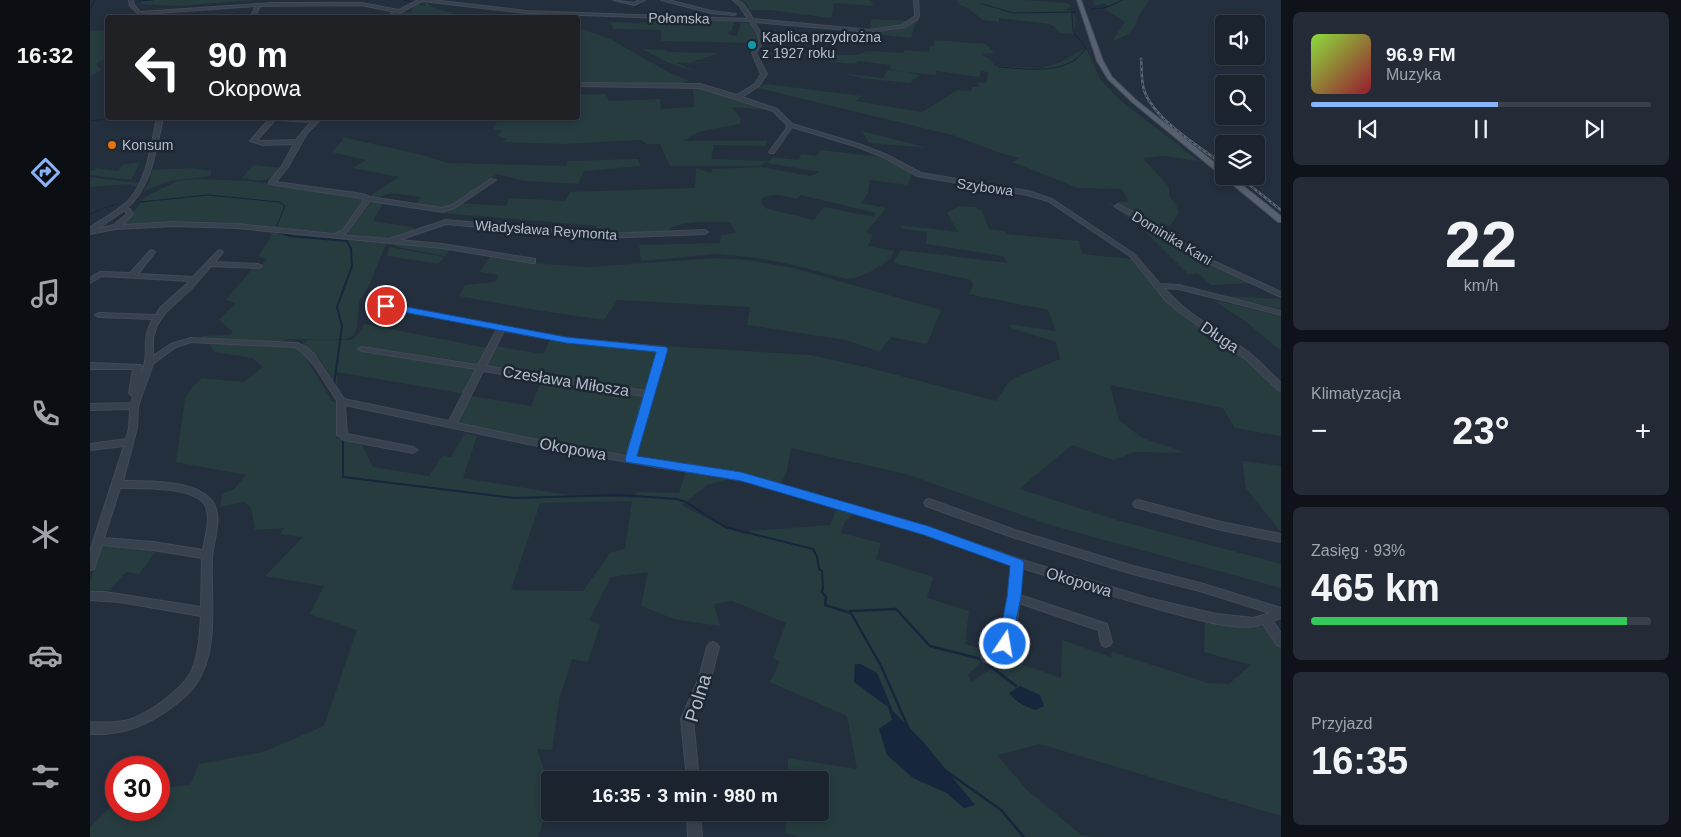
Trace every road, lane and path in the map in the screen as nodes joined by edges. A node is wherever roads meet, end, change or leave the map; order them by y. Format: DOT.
graph roads {
  1 [pos="133,0"];
  2 [pos="421,0"];
  3 [pos="615,0"];
  4 [pos="643,0"];
  5 [pos="663,0"];
  6 [pos="735,0"];
  7 [pos="916,0"];
  8 [pos="1079,0"];
  9 [pos="622,1"];
  10 [pos="258,6"];
  11 [pos="399,11"];
  12 [pos="139,13"];
  13 [pos="254,15"];
  14 [pos="392,15"];
  15 [pos="748,18"];
  16 [pos="580,85"];
  17 [pos="738,97"];
  18 [pos="159,120"];
  19 [pos="272,120"];
  20 [pos="317,120"];
  21 [pos="790,125"];
  22 [pos="296,142"];
  23 [pos="772,152"];
  24 [pos="1215,167"];
  25 [pos="493,180"];
  26 [pos="1237,185"];
  27 [pos="368,199"];
  28 [pos="1118,206"];
  29 [pos="128,210"];
  30 [pos="1281,220"];
  31 [pos="116,226"];
  32 [pos="90,231"];
  33 [pos="705,232"];
  34 [pos="336,236"];
  35 [pos="389,240"];
  36 [pos="152,252"];
  37 [pos="220,252"];
  38 [pos="532,261"];
  39 [pos="209,264"];
  40 [pos="258,266"];
  41 [pos="133,275"];
  42 [pos="196,279"];
  43 [pos="90,281"];
  44 [pos="1159,286"];
  45 [pos="1281,295"];
  46 [pos="386,306"];
  47 [pos="1281,313"];
  48 [pos="99,315"];
  49 [pos="158,317"];
  50 [pos="501,329"];
  51 [pos="362,349"];
  52 [pos="148,363"];
  53 [pos="90,366"];
  54 [pos="482,368"];
  55 [pos="1281,388"];
  56 [pos="649,394"];
  57 [pos="342,401"];
  58 [pos="136,402"];
  59 [pos="90,407"];
  60 [pos="451,425"];
  61 [pos="130,442"];
  62 [pos="90,447"];
  63 [pos="414,450"];
  64 [pos="630,459"];
  65 [pos="117,485"];
  66 [pos="929,503"];
  67 [pos="1138,504"];
  68 [pos="1281,538"];
  69 [pos="99,541"];
  70 [pos="207,555"];
  71 [pos="91,562"];
  72 [pos="1017,563"];
  73 [pos="90,596"];
  74 [pos="1014,597"];
  75 [pos="206,612"];
  76 [pos="1281,613"];
  77 [pos="1266,620"];
  78 [pos="1106,642"];
  79 [pos="1281,642"];
  80 [pos="713,647"];
  81 [pos="987,658"];
  82 [pos="90,728"];
  83 [pos="692,771"];
  84 [pos="694,821"];
  85 [pos="695,837"];
  1 -- 12 [label="street"];
  2 -- 11 [label="street"];
  2 -- 15 [label="street, Połomska"];
  3 -- 9 [label="street"];
  4 -- 9 [label="street"];
  5 -- 15 [label="street"];
  6 -- 15 [label="street"];
  7 -- 15 [label="street, Połomska"];
  8 -- 24 [label="main road"];
  10 -- 11 [label="street"];
  10 -- 12 [label="street"];
  10 -- 13 [label="street"];
  11 -- 14 [label="street"];
  15 -- 17 [label="street"];
  16 -- 17 [label="street, Szybowa"];
  17 -- 21 [label="street, Szybowa"];
  18 -- 32 [label="street"];
  19 -- 22 [label="street"];
  20 -- 22 [label="street, Władysława Reymonta"];
  21 -- 23 [label="street"];
  21 -- 44 [label="street, Szybowa"];
  22 -- 27 [label="street, Władysława Reymonta"];
  25 -- 27 [label="street, Władysława Reymonta"];
  26 -- 30 [label="main road"];
  27 -- 34 [label="street"];
  28 -- 45 [label="street, Dominika Kani"];
  29 -- 31 [label="street"];
  31 -- 32 [label="street, Władysława Reymonta"];
  31 -- 34 [label="street, Władysława Reymonta"];
  33 -- 35 [label="street, Władysława Reymonta"];
  34 -- 35 [label="street, Władysława Reymonta"];
  35 -- 38 [label="street, Władysława Reymonta"];
  36 -- 41 [label="street"];
  37 -- 39 [label="street"];
  39 -- 40 [label="street"];
  39 -- 42 [label="street"];
  41 -- 42 [label="street"];
  41 -- 43 [label="street"];
  42 -- 49 [label="street"];
  44 -- 47 [label="street"];
  44 -- 55 [label="street, Długa"];
  46 -- 50 [label="street"];
  48 -- 49 [label="street"];
  49 -- 52 [label="street"];
  50 -- 54 [label="street"];
  50 -- 56 [label="street"];
  51 -- 54 [label="street, Czesława Miłosza"];
  52 -- 57 [label="street"];
  52 -- 58 [label="street"];
  53 -- 58 [label="street"];
  54 -- 56 [label="street, Czesława Miłosza"];
  54 -- 60 [label="street, Czesława Miłosza"];
  56 -- 64 [label="street"];
  57 -- 60 [label="street, Okopowa"];
  57 -- 63 [label="street"];
  58 -- 59 [label="street"];
  58 -- 61 [label="street"];
  60 -- 64 [label="street, Okopowa"];
  61 -- 62 [label="street"];
  61 -- 65 [label="street"];
  64 -- 72 [label="street, Okopowa"];
  65 -- 69 [label="street"];
  65 -- 70 [label="street"];
  66 -- 76 [label="street, Okopowa"];
  67 -- 68 [label="street"];
  69 -- 70 [label="street"];
  69 -- 71 [label="street"];
  70 -- 75 [label="street"];
  72 -- 74 [label="street"];
  72 -- 77 [label="street, Okopowa"];
  73 -- 75 [label="street"];
  74 -- 78 [label="street"];
  74 -- 81 [label="street"];
  75 -- 82 [label="street"];
  76 -- 77 [label="street, Okopowa"];
  77 -- 79 [label="street"];
  80 -- 83 [label="street, Polna"];
  84 -- 85 [label="street"];
}
